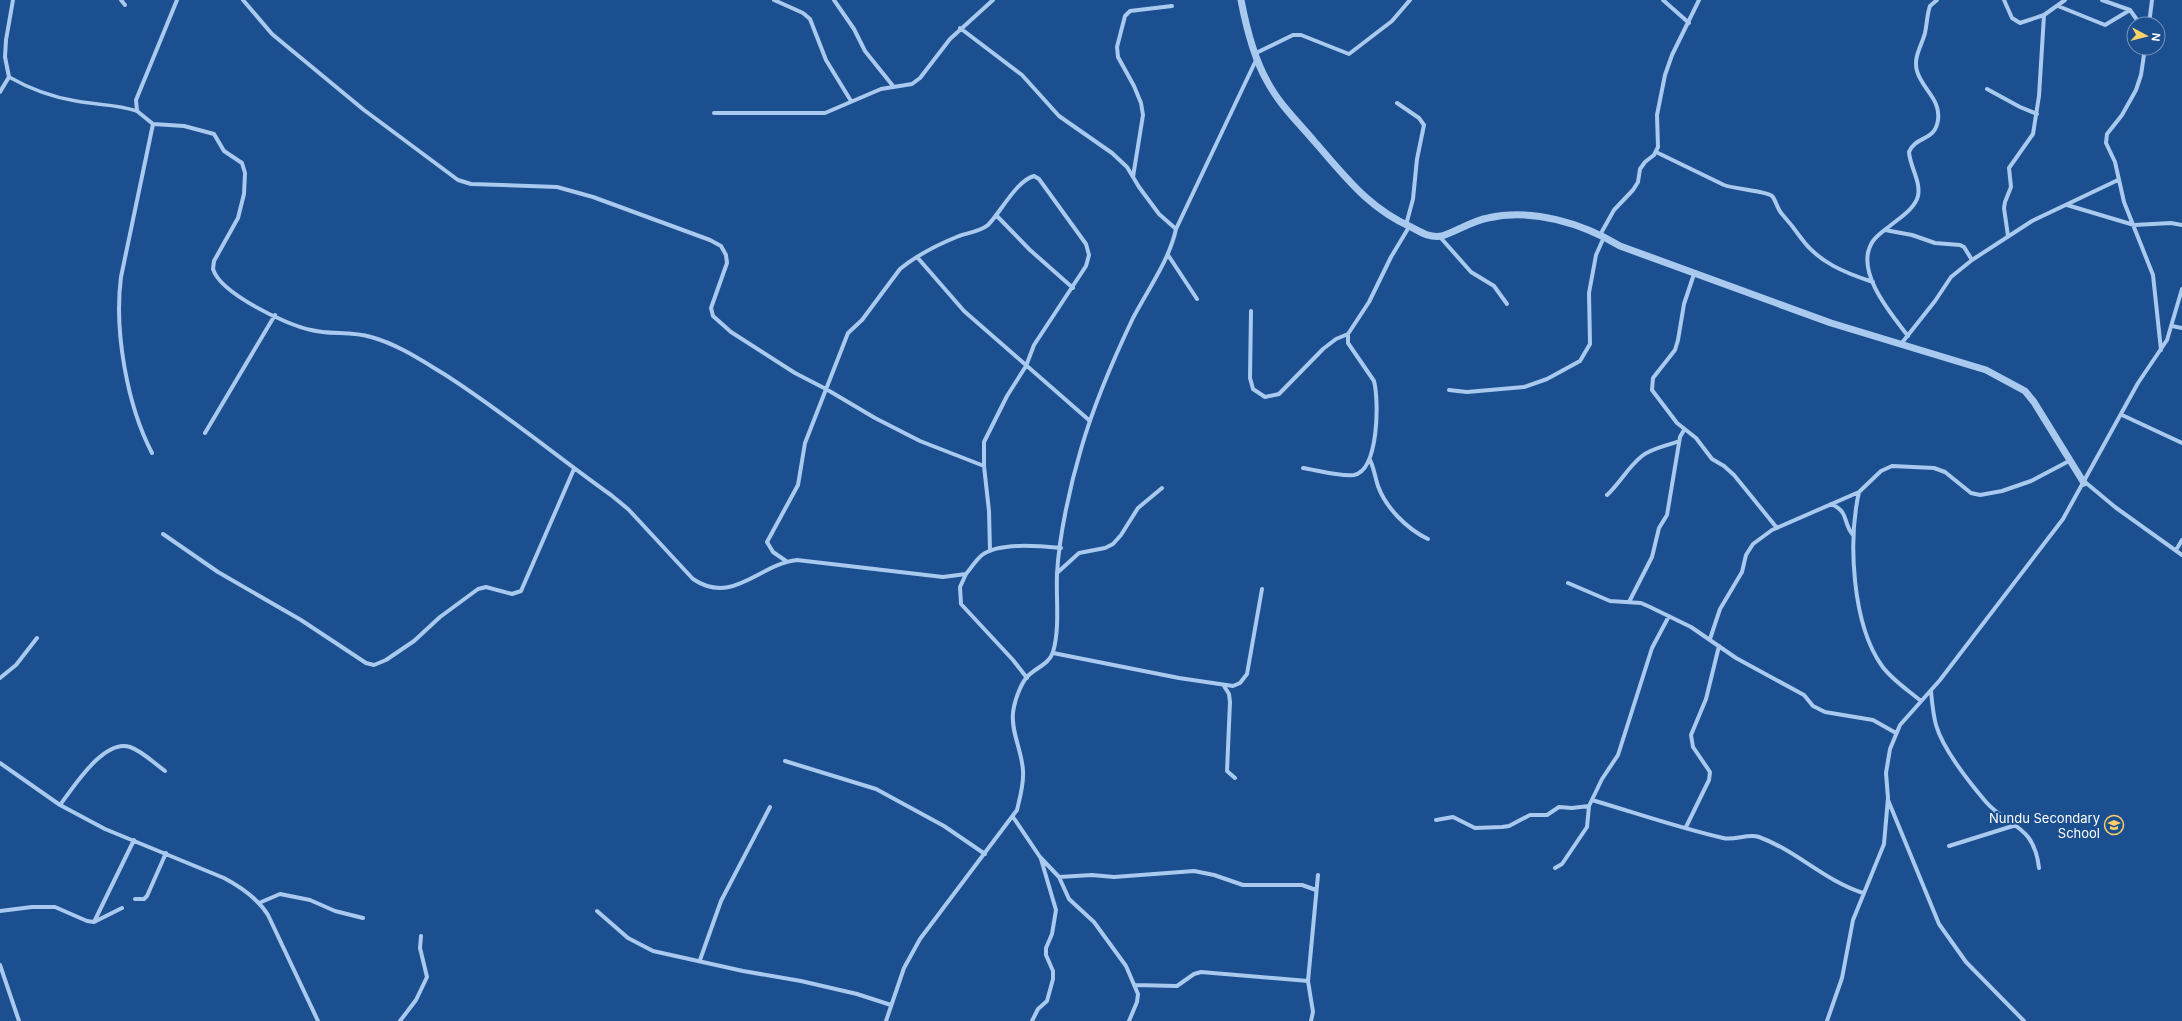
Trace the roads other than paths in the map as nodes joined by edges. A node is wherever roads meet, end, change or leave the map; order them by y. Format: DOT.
graph roads {
  1 [pos="13,0"];
  2 [pos="121,0"];
  3 [pos="177,0"];
  4 [pos="243,0"];
  5 [pos="774,0"];
  6 [pos="834,0"];
  7 [pos="1241,0"];
  8 [pos="1410,0"];
  9 [pos="1663,0"];
  10 [pos="1699,0"];
  11 [pos="1937,0"];
  12 [pos="2004,0"];
  13 [pos="2065,0"];
  14 [pos="2102,0"];
  15 [pos="2152,0"];
  16 [pos="992,1"];
  17 [pos="125,6"];
  18 [pos="1172,6"];
  19 [pos="2058,6"];
  20 [pos="2130,10"];
  21 [pos="2044,15"];
  22 [pos="2134,16"];
  23 [pos="2150,16"];
  24 [pos="1689,23"];
  25 [pos="960,28"];
  26 [pos="1257,56"];
  27 [pos="2144,56"];
  28 [pos="9,77"];
  29 [pos="893,86"];
  30 [pos="1987,89"];
  31 [pos="1,91"];
  32 [pos="851,101"];
  33 [pos="1397,103"];
  34 [pos="137,111"];
  35 [pos="714,113"];
  36 [pos="2037,114"];
  37 [pos="153,124"];
  38 [pos="1656,152"];
  39 [pos="1133,177"];
  40 [pos="2118,180"];
  41 [pos="2066,205"];
  42 [pos="996,215"];
  43 [pos="2134,225"];
  44 [pos="2182,225"];
  45 [pos="1408,226"];
  46 [pos="1176,229"];
  47 [pos="1885,230"];
  48 [pos="1602,236"];
  49 [pos="2008,236"];
  50 [pos="1440,237"];
  51 [pos="1168,255"];
  52 [pos="916,257"];
  53 [pos="1972,260"];
  54 [pos="1694,274"];
  55 [pos="1873,282"];
  56 [pos="1073,288"];
  57 [pos="2182,289"];
  58 [pos="1197,300"];
  59 [pos="1507,304"];
  60 [pos="1251,311"];
  61 [pos="275,315"];
  62 [pos="2172,326"];
  63 [pos="2182,328"];
  64 [pos="1348,334"];
  65 [pos="1908,336"];
  66 [pos="1900,345"];
  67 [pos="2161,350"];
  68 [pos="1026,366"];
  69 [pos="826,388"];
  70 [pos="1449,390"];
  71 [pos="2122,415"];
  72 [pos="1090,421"];
  73 [pos="1684,430"];
  74 [pos="205,433"];
  75 [pos="1679,441"];
  76 [pos="2182,443"];
  77 [pos="152,453"];
  78 [pos="1369,459"];
  79 [pos="2069,461"];
  80 [pos="984,466"];
  81 [pos="1302,468"];
  82 [pos="574,469"];
  83 [pos="2085,482"];
  84 [pos="1162,488"];
  85 [pos="1859,492"];
  86 [pos="1607,495"];
  87 [pos="1831,504"];
  88 [pos="1778,528"];
  89 [pos="163,534"];
  90 [pos="1854,535"];
  91 [pos="1428,539"];
  92 [pos="2182,540"];
  93 [pos="1061,548"];
  94 [pos="2176,550"];
  95 [pos="990,551"];
  96 [pos="2182,554"];
  97 [pos="786,561"];
  98 [pos="1057,573"];
  99 [pos="966,574"];
  100 [pos="1568,583"];
  101 [pos="1262,589"];
  102 [pos="1629,602"];
  103 [pos="1669,616"];
  104 [pos="37,638"];
  105 [pos="1710,638"];
  106 [pos="1719,646"];
  107 [pos="1053,653"];
  108 [pos="0,678"];
  109 [pos="1027,678"];
  110 [pos="1224,686"];
  111 [pos="1931,691"];
  112 [pos="1921,701"];
  113 [pos="1896,733"];
  114 [pos="785,761"];
  115 [pos="0,763"];
  116 [pos="166,771"];
  117 [pos="1235,778"];
  118 [pos="1888,798"];
  119 [pos="1592,800"];
  120 [pos="60,805"];
  121 [pos="1588,806"];
  122 [pos="770,807"];
  123 [pos="1013,817"];
  124 [pos="1436,820"];
  125 [pos="2016,824"];
  126 [pos="1686,827"];
  127 [pos="134,840"];
  128 [pos="1950,846"];
  129 [pos="166,853"];
  130 [pos="985,854"];
  131 [pos="1040,857"];
  132 [pos="1555,868"];
  133 [pos="2038,868"];
  134 [pos="1318,876"];
  135 [pos="1059,877"];
  136 [pos="1316,890"];
  137 [pos="1863,893"];
  138 [pos="135,899"];
  139 [pos="259,903"];
  140 [pos="122,908"];
  141 [pos="0,911"];
  142 [pos="597,911"];
  143 [pos="363,918"];
  144 [pos="94,922"];
  145 [pos="421,936"];
  146 [pos="700,960"];
  147 [pos="0,965"];
  148 [pos="1308,981"];
  149 [pos="1135,985"];
  150 [pos="891,1005"];
  151 [pos="19,1021"];
  152 [pos="318,1021"];
  153 [pos="400,1021"];
  154 [pos="886,1021"];
  155 [pos="1032,1021"];
  156 [pos="1129,1021"];
  157 [pos="1311,1021"];
  158 [pos="1827,1021"];
  159 [pos="2024,1021"];
  1 -- 28 [label="street"];
  2 -- 17 [label="street"];
  3 -- 34 [label="street"];
  4 -- 69 [label="street"];
  5 -- 32 [label="street"];
  6 -- 29 [label="street"];
  7 -- 26 [label="street"];
  8 -- 26 [label="street"];
  9 -- 24 [label="street"];
  10 -- 24 [label="street"];
  11 -- 47 [label="street"];
  12 -- 21 [label="street"];
  13 -- 19 [label="street"];
  14 -- 20 [label="street"];
  15 -- 23 [label="street"];
  16 -- 25 [label="street"];
  18 -- 39 [label="street"];
  19 -- 20 [label="street"];
  19 -- 21 [label="street"];
  20 -- 22 [label="street"];
  21 -- 36 [label="street"];
  24 -- 38 [label="street"];
  25 -- 29 [label="street"];
  25 -- 39 [label="street"];
  26 -- 45 [label="street"];
  26 -- 46 [label="street"];
  27 -- 40 [label="street"];
  28 -- 31 [label="street"];
  28 -- 34 [label="street"];
  29 -- 32 [label="street"];
  30 -- 36 [label="street"];
  32 -- 35 [label="street"];
  33 -- 45 [label="street"];
  34 -- 37 [label="street"];
  36 -- 49 [label="street"];
  37 -- 61 [label="street"];
  37 -- 77 [label="street"];
  38 -- 48 [label="street"];
  38 -- 55 [label="street"];
  39 -- 46 [label="street"];
  40 -- 41 [label="street"];
  40 -- 43 [label="street"];
  41 -- 43 [label="street"];
  41 -- 49 [label="street"];
  42 -- 52 [label="street"];
  42 -- 56 [label="street"];
  42 -- 56 [label="street"];
  43 -- 44 [label="street"];
  43 -- 67 [label="street"];
  45 -- 50 [label="street"];
  45 -- 64 [label="street"];
  46 -- 51 [label="street"];
  47 -- 53 [label="street"];
  47 -- 55 [label="street"];
  48 -- 50 [label="street"];
  48 -- 54 [label="street"];
  48 -- 70 [label="street"];
  49 -- 53 [label="street"];
  50 -- 59 [label="street"];
  51 -- 58 [label="street"];
  51 -- 72 [label="street"];
  52 -- 68 [label="street"];
  52 -- 69 [label="street"];
  53 -- 65 [label="street"];
  54 -- 66 [label="street"];
  54 -- 73 [label="street"];
  55 -- 65 [label="street"];
  56 -- 68 [label="street"];
  57 -- 62 [label="street"];
  60 -- 64 [label="street"];
  61 -- 74 [label="street"];
  61 -- 82 [label="street"];
  62 -- 63 [label="street"];
  62 -- 67 [label="street"];
  64 -- 78 [label="street"];
  65 -- 66 [label="street"];
  66 -- 79 [label="street"];
  67 -- 71 [label="street"];
  68 -- 72 [label="street"];
  68 -- 80 [label="street"];
  69 -- 80 [label="street"];
  69 -- 97 [label="street"];
  71 -- 76 [label="street"];
  71 -- 83 [label="street"];
  72 -- 93 [label="street"];
  73 -- 75 [label="street"];
  73 -- 88 [label="street"];
  75 -- 86 [label="street"];
  75 -- 102 [label="street"];
  78 -- 81 [label="street"];
  78 -- 91 [label="street"];
  79 -- 83 [label="street"];
  79 -- 85 [label="street"];
  80 -- 95 [label="street"];
  82 -- 89 [label="street"];
  82 -- 97 [label="street"];
  83 -- 94 [label="street"];
  83 -- 111 [label="street"];
  84 -- 98 [label="street"];
  85 -- 87 [label="street"];
  85 -- 90 [label="street"];
  87 -- 88 [label="street"];
  87 -- 90 [label="street"];
  88 -- 105 [label="street"];
  90 -- 112 [label="street"];
  92 -- 94 [label="street"];
  93 -- 95 [label="street"];
  93 -- 98 [label="street"];
  94 -- 96 [label="street"];
  95 -- 99 [label="street"];
  97 -- 99 [label="street"];
  98 -- 107 [label="street"];
  99 -- 109 [label="street"];
  100 -- 102 [label="street"];
  101 -- 110 [label="street"];
  102 -- 103 [label="street"];
  103 -- 105 [label="street"];
  103 -- 119 [label="street"];
  104 -- 108 [label="street"];
  105 -- 106 [label="street"];
  106 -- 113 [label="street"];
  106 -- 126 [label="street"];
  107 -- 109 [label="street"];
  107 -- 110 [label="street"];
  109 -- 123 [label="street"];
  110 -- 117 [label="street"];
  111 -- 112 [label="street"];
  111 -- 125 [label="street"];
  112 -- 113 [label="street"];
  113 -- 118 [label="street"];
  114 -- 130 [label="street"];
  115 -- 120 [label="street"];
  116 -- 120 [label="street"];
  118 -- 137 [label="street"];
  118 -- 159 [label="street"];
  119 -- 121 [label="street"];
  119 -- 126 [label="street"];
  120 -- 127 [label="street"];
  121 -- 124 [label="street"];
  121 -- 132 [label="street"];
  122 -- 146 [label="street"];
  123 -- 130 [label="street"];
  123 -- 131 [label="street"];
  125 -- 128 [label="street"];
  125 -- 133 [label="street"];
  126 -- 137 [label="street"];
  127 -- 129 [label="street"];
  127 -- 144 [label="street"];
  129 -- 138 [label="street"];
  129 -- 139 [label="street"];
  130 -- 150 [label="street"];
  131 -- 135 [label="street"];
  131 -- 155 [label="street"];
  134 -- 136 [label="street"];
  135 -- 136 [label="street"];
  135 -- 149 [label="street"];
  136 -- 148 [label="street"];
  137 -- 158 [label="street"];
  139 -- 143 [label="street"];
  139 -- 152 [label="street"];
  140 -- 144 [label="street"];
  141 -- 144 [label="street"];
  142 -- 146 [label="street"];
  145 -- 153 [label="street"];
  146 -- 150 [label="street"];
  147 -- 151 [label="street"];
  148 -- 149 [label="street"];
  148 -- 157 [label="street"];
  149 -- 156 [label="street"];
  150 -- 154 [label="street"];
}
